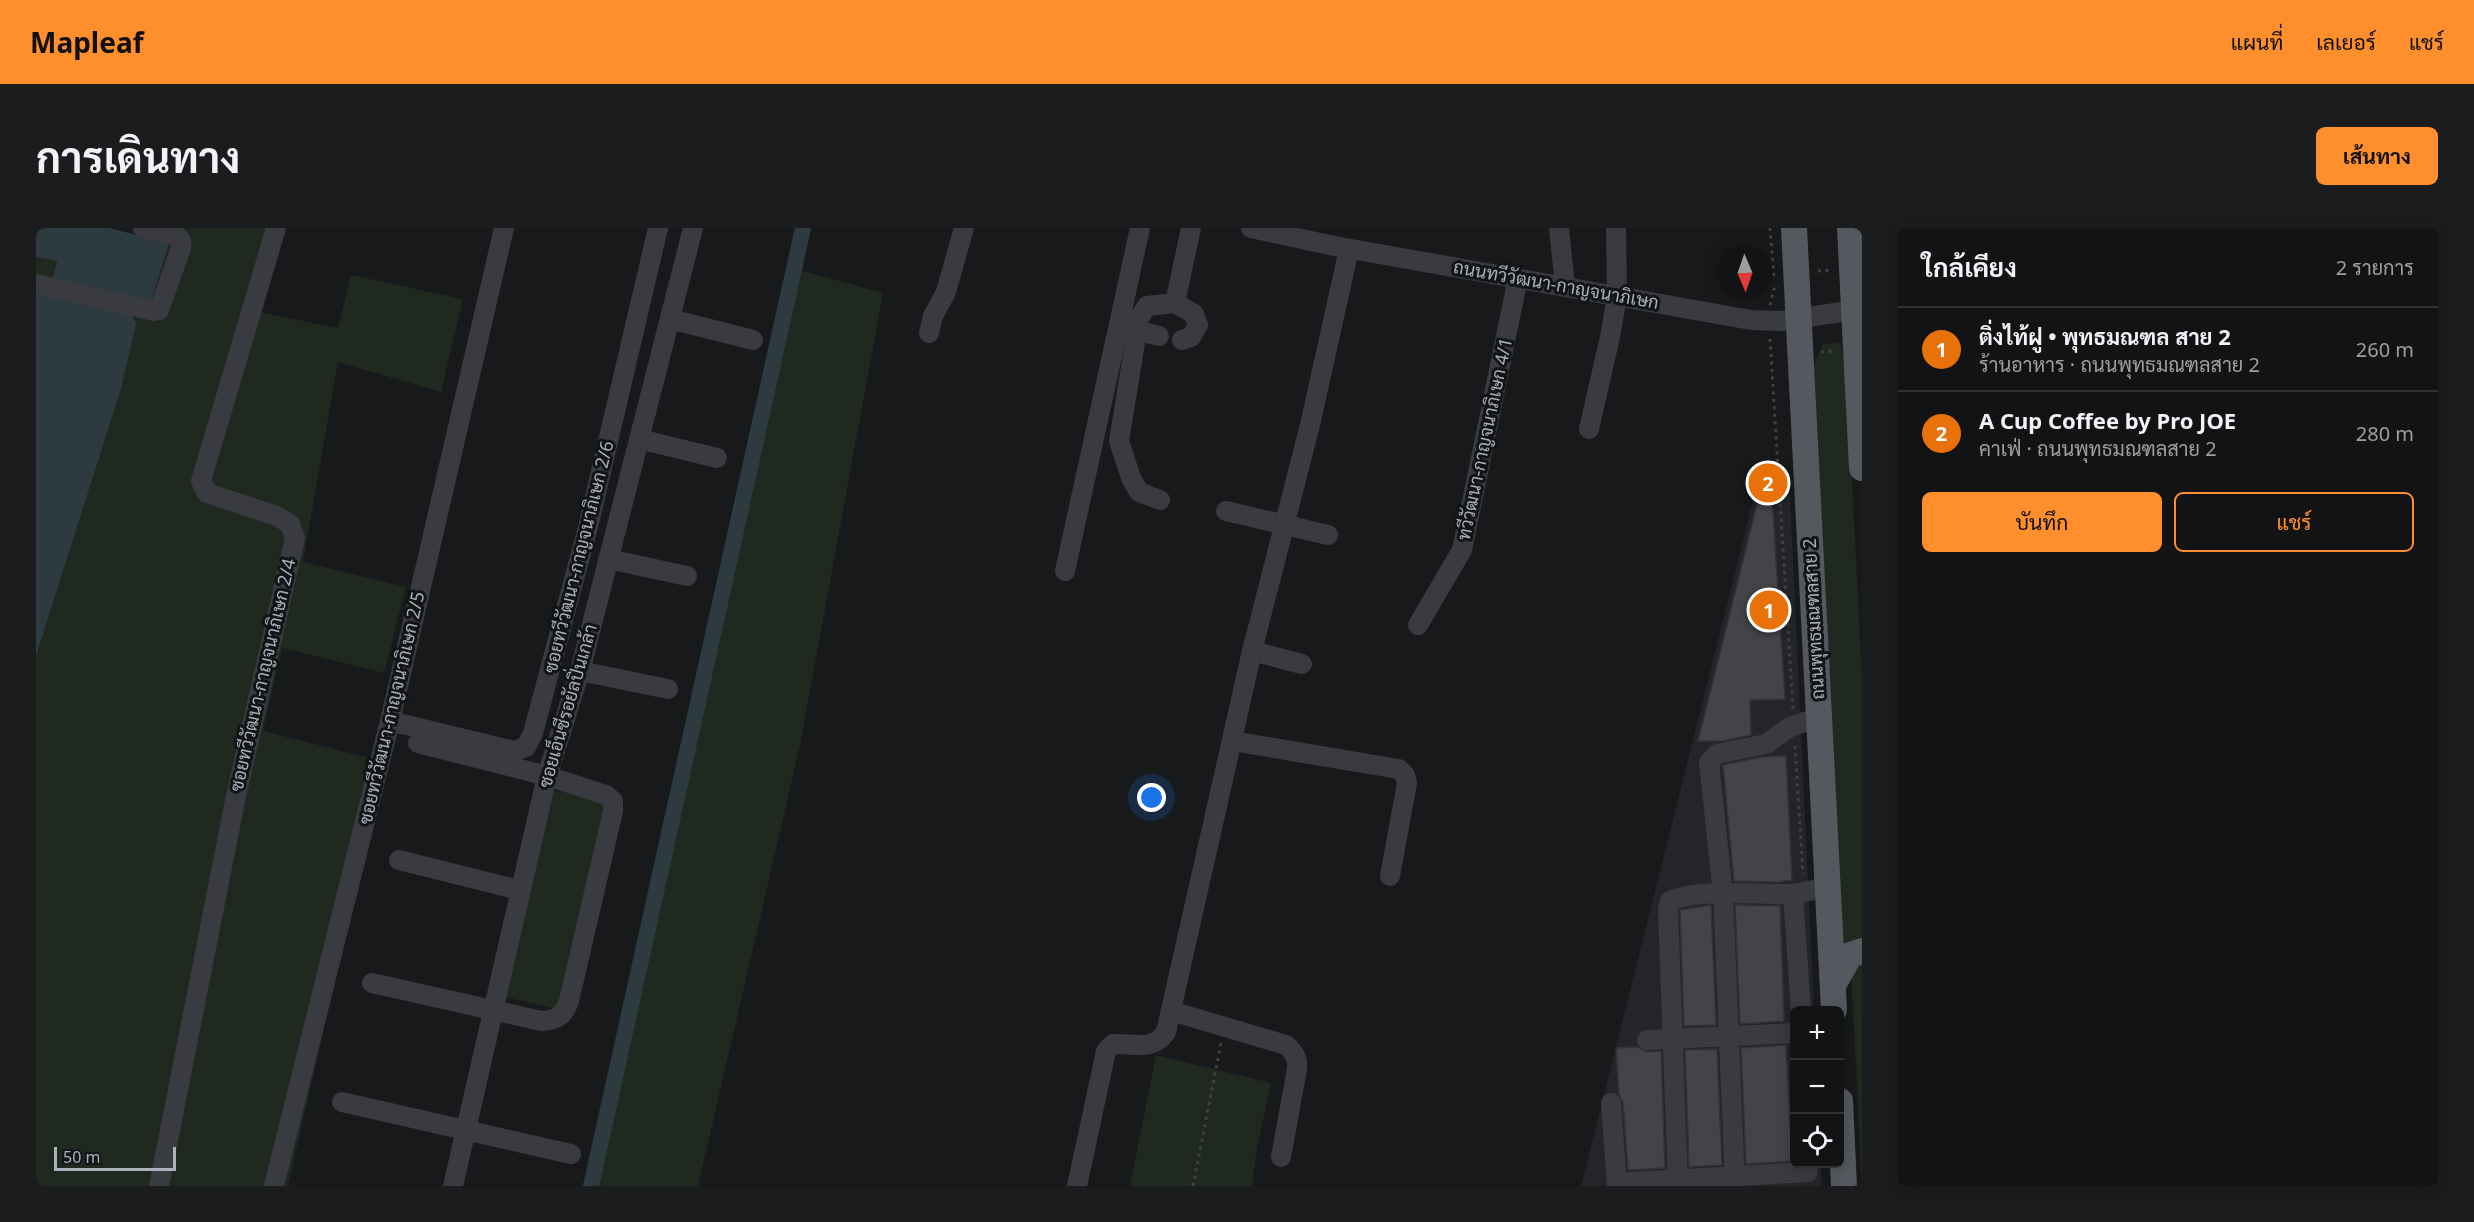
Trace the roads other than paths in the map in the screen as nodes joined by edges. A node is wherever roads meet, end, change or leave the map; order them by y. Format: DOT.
graph roads {
  1 [pos="143,228"];
  2 [pos="276,228"];
  3 [pos="504,228"];
  4 [pos="658,228"];
  5 [pos="693,228"];
  6 [pos="964,228"];
  7 [pos="1140,228"];
  8 [pos="1191,228"];
  9 [pos="1251,228"];
  10 [pos="1559,228"];
  11 [pos="1616,228"];
  12 [pos="1794,228"];
  13 [pos="1850,228"];
  14 [pos="1349,249"];
  15 [pos="1518,278"];
  16 [pos="36,284"];
  17 [pos="1565,286"];
  18 [pos="1617,297"];
  19 [pos="1175,303"];
  20 [pos="1858,310"];
  21 [pos="670,319"];
  22 [pos="1800,319"];
  23 [pos="1136,330"];
  24 [pos="929,333"];
  25 [pos="1159,336"];
  26 [pos="753,340"];
  27 [pos="1182,340"];
  28 [pos="1589,429"];
  29 [pos="639,439"];
  30 [pos="717,458"];
  31 [pos="1862,468"];
  32 [pos="1160,500"];
  33 [pos="1226,511"];
  34 [pos="1284,526"];
  35 [pos="1328,535"];
  36 [pos="608,559"];
  37 [pos="1065,571"];
  38 [pos="687,576"];
  39 [pos="1418,625"];
  40 [pos="1252,651"];
  41 [pos="1302,664"];
  42 [pos="580,672"];
  43 [pos="668,689"];
  44 [pos="1819,717"];
  45 [pos="390,721"];
  46 [pos="1232,741"];
  47 [pos="418,742"];
  48 [pos="547,776"];
  49 [pos="399,860"];
  50 [pos="1390,876"];
  51 [pos="519,890"];
  52 [pos="1808,891"];
  53 [pos="1723,894"];
  54 [pos="1862,951"];
  55 [pos="372,982"];
  56 [pos="1834,998"];
  57 [pos="1801,1006"];
  58 [pos="495,1010"];
  59 [pos="1171,1011"];
  60 [pos="1790,1033"];
  61 [pos="1730,1036"];
  62 [pos="1673,1038"];
  63 [pos="1647,1040"];
  64 [pos="342,1102"];
  65 [pos="1611,1103"];
  66 [pos="1840,1114"];
  67 [pos="466,1129"];
  68 [pos="571,1154"];
  69 [pos="1281,1157"];
  70 [pos="1808,1174"];
  71 [pos="1735,1181"];
  72 [pos="1678,1183"];
  73 [pos="1617,1184"];
  74 [pos="159,1186"];
  75 [pos="274,1186"];
  76 [pos="453,1186"];
  77 [pos="1077,1186"];
  78 [pos="1844,1186"];
  1 -- 16 [label="street"];
  2 -- 74 [label="street, ซอยทวีวัฒนา-กาญจนาภิเษก 2/4"];
  3 -- 45 [label="street, ซอยทวีวัฒนา-กาญจนาภิเษก 2/5"];
  4 -- 45 [label="street, ซอยทวีวัฒนา-กาญจนาภิเษก 2/6"];
  5 -- 21 [label="street, ซอยเอ็นซีรอยัลปิ่นเกล้า"];
  6 -- 24 [label="street"];
  7 -- 37 [label="street"];
  8 -- 19 [label="street"];
  9 -- 14 [label="street, ถนนทวีวัฒนา-กาญจนาภิเษก"];
  10 -- 17 [label="street"];
  11 -- 18 [label="street"];
  12 -- 22 [label="main road, ถนนพุทธมณฑลสาย 2"];
  13 -- 20 [label="main road"];
  14 -- 15 [label="street, ถนนทวีวัฒนา-กาญจนาภิเษก"];
  14 -- 34 [label="street"];
  15 -- 17 [label="street, ถนนทวีวัฒนา-กาญจนาภิเษก"];
  15 -- 39 [label="street, ทวีวัฒนา-กาญจนาภิเษก 4/1"];
  17 -- 18 [label="street, ถนนทวีวัฒนา-กาญจนาภิเษก"];
  18 -- 22 [label="street, ถนนทวีวัฒนา-กาญจนาภิเษก"];
  18 -- 28 [label="street"];
  19 -- 23 [label="street"];
  19 -- 27 [label="street"];
  20 -- 22 [label="street, ถนนทวีวัฒนา-กาญจนาภิเษก"];
  20 -- 31 [label="main road"];
  21 -- 26 [label="street"];
  21 -- 29 [label="street, ซอยเอ็นซีรอยัลปิ่นเกล้า"];
  22 -- 44 [label="main road, ถนนพุทธมณฑลสาย 2"];
  23 -- 25 [label="street"];
  23 -- 32 [label="street"];
  29 -- 30 [label="street"];
  29 -- 36 [label="street, ซอยเอ็นซีรอยัลปิ่นเกล้า"];
  33 -- 34 [label="street"];
  34 -- 35 [label="street"];
  34 -- 40 [label="street"];
  36 -- 38 [label="street"];
  36 -- 42 [label="street, ซอยเอ็นซีรอยัลปิ่นเกล้า"];
  40 -- 41 [label="street"];
  40 -- 46 [label="street"];
  42 -- 43 [label="street"];
  42 -- 48 [label="street, ซอยเอ็นซีรอยัลปิ่นเกล้า"];
  44 -- 52 [label="main road, ถนนพุทธมณฑลสาย 2"];
  44 -- 53 [label="street"];
  45 -- 75 [label="street, ซอยทวีวัฒนา-กาญจนาภิเษก 2/5"];
  46 -- 50 [label="street"];
  46 -- 59 [label="street"];
  47 -- 48 [label="street"];
  48 -- 51 [label="street, ซอยเอ็นซีรอยัลปิ่นเกล้า"];
  48 -- 58 [label="street"];
  49 -- 51 [label="street"];
  51 -- 58 [label="street, ซอยเอ็นซีรอยัลปิ่นเกล้า"];
  52 -- 53 [label="street"];
  52 -- 56 [label="main road, ถนนพุทธมณฑลสาย 2"];
  52 -- 57 [label="street"];
  53 -- 61 [label="street"];
  53 -- 62 [label="street"];
  54 -- 56 [label="main road"];
  55 -- 58 [label="street"];
  58 -- 67 [label="street, ซอยเอ็นซีรอยัลปิ่นเกล้า"];
  59 -- 69 [label="street"];
  59 -- 77 [label="street"];
  60 -- 61 [label="street"];
  61 -- 62 [label="street"];
  61 -- 71 [label="street"];
  62 -- 63 [label="street"];
  62 -- 72 [label="street"];
  64 -- 67 [label="street"];
  65 -- 73 [label="street"];
  66 -- 78 [label="main road"];
  67 -- 68 [label="street"];
  67 -- 76 [label="street, ซอยเอ็นซีรอยัลปิ่นเกล้า"];
  70 -- 71 [label="street"];
  71 -- 72 [label="street"];
  72 -- 73 [label="street"];
}
